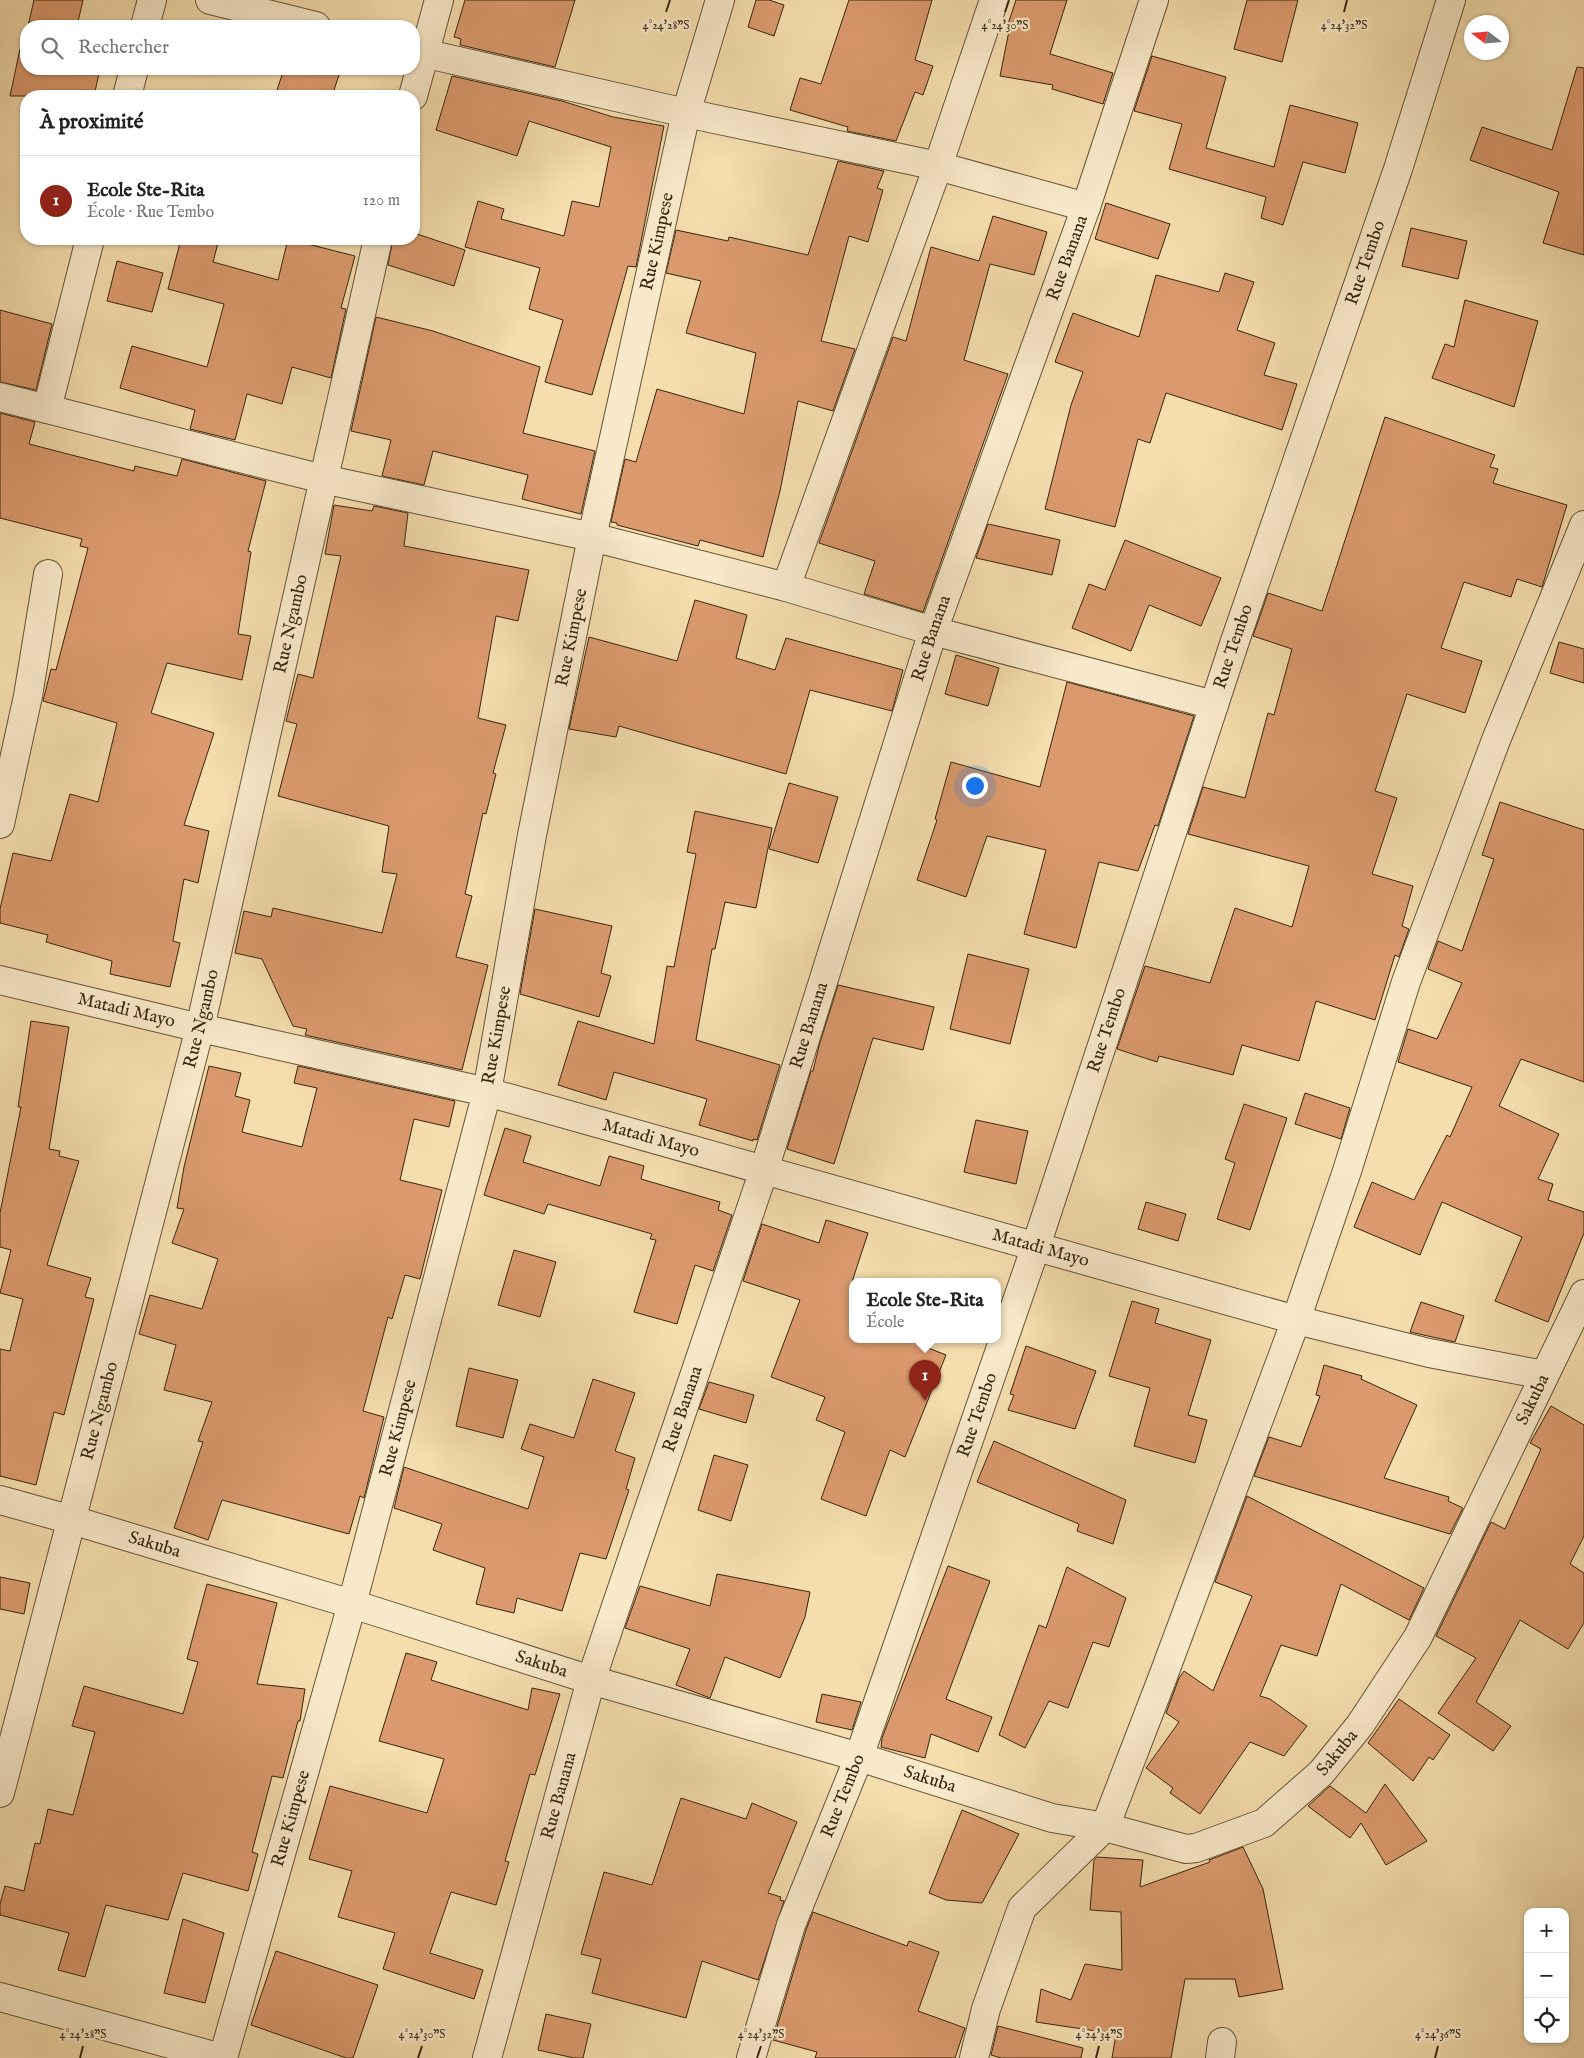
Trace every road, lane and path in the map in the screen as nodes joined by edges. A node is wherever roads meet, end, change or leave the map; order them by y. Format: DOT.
graph roads {
  1 [pos="152,0"];
  2 [pos="210,0"];
  3 [pos="439,0"];
  4 [pos="720,0"];
  5 [pos="994,0"];
  6 [pos="1154,0"];
  7 [pos="1451,0"];
  8 [pos="147,20"];
  9 [pos="292,20"];
  10 [pos="420,47"];
  11 [pos="420,52"];
  12 [pos="132,75"];
  13 [pos="415,75"];
  14 [pos="129,90"];
  15 [pos="413,90"];
  16 [pos="686,113"];
  17 [pos="938,166"];
  18 [pos="1086,207"];
  19 [pos="88,245"];
  20 [pos="377,245"];
  21 [pos="0,397"];
  22 [pos="47,409"];
  23 [pos="323,479"];
  24 [pos="1584,526"];
  25 [pos="592,537"];
  26 [pos="48,574"];
  27 [pos="786,586"];
  28 [pos="933,631"];
  29 [pos="1214,705"];
  30 [pos="0,824"];
  31 [pos="0,980"];
  32 [pos="200,1028"];
  33 [pos="487,1092"];
  34 [pos="764,1170"];
  35 [pos="1036,1246"];
  36 [pos="1584,1294"];
  37 [pos="1296,1320"];
  38 [pos="1544,1375"];
  39 [pos="0,1500"];
  40 [pos="72,1520"];
  41 [pos="352,1604"];
  42 [pos="590,1680"];
  43 [pos="859,1757"];
  44 [pos="0,1794"];
  45 [pos="1105,1827"];
  46 [pos="0,1997"];
  47 [pos="222,2058"];
  48 [pos="488,2058"];
  49 [pos="751,2058"];
  50 [pos="974,2058"];
  1 -- 8 [label="street"];
  2 -- 9 [label="street"];
  3 -- 10 [label="street"];
  4 -- 16 [label="street, Rue Kimpese"];
  5 -- 17 [label="street"];
  6 -- 18 [label="street, Rue Banana"];
  7 -- 29 [label="street, Rue Tembo"];
  11 -- 16 [label="street"];
  12 -- 14 [label="street"];
  13 -- 15 [label="street"];
  16 -- 17 [label="street"];
  16 -- 25 [label="street, Rue Kimpese"];
  17 -- 18 [label="street"];
  17 -- 27 [label="street"];
  18 -- 28 [label="street, Rue Banana"];
  19 -- 22 [label="street"];
  20 -- 23 [label="street, Rue Ngambo"];
  21 -- 22 [label="street"];
  22 -- 23 [label="street"];
  23 -- 25 [label="street"];
  23 -- 32 [label="street, Rue Ngambo"];
  24 -- 37 [label="street"];
  25 -- 27 [label="street"];
  25 -- 33 [label="street, Rue Kimpese"];
  26 -- 30 [label="street"];
  27 -- 28 [label="street"];
  28 -- 29 [label="street"];
  28 -- 34 [label="street, Rue Banana"];
  29 -- 35 [label="street, Rue Tembo"];
  31 -- 32 [label="street, Matadi Mayo"];
  32 -- 33 [label="street, Matadi Mayo"];
  32 -- 40 [label="street, Rue Ngambo"];
  33 -- 34 [label="street, Matadi Mayo"];
  33 -- 41 [label="street, Rue Kimpese"];
  34 -- 35 [label="street, Matadi Mayo"];
  34 -- 42 [label="street, Rue Banana"];
  35 -- 37 [label="street, Matadi Mayo"];
  35 -- 43 [label="street, Rue Tembo"];
  36 -- 38 [label="street, Sakuba"];
  37 -- 38 [label="street, Matadi Mayo"];
  37 -- 45 [label="street"];
  38 -- 45 [label="street, Sakuba"];
  39 -- 40 [label="street, Sakuba"];
  40 -- 41 [label="street, Sakuba"];
  40 -- 44 [label="street, Rue Ngambo"];
  41 -- 42 [label="street, Sakuba"];
  41 -- 47 [label="street, Rue Kimpese"];
  42 -- 43 [label="street, Sakuba"];
  42 -- 48 [label="street, Rue Banana"];
  43 -- 45 [label="street, Sakuba"];
  43 -- 49 [label="street, Rue Tembo"];
  45 -- 50 [label="street"];
  46 -- 47 [label="street"];
}
